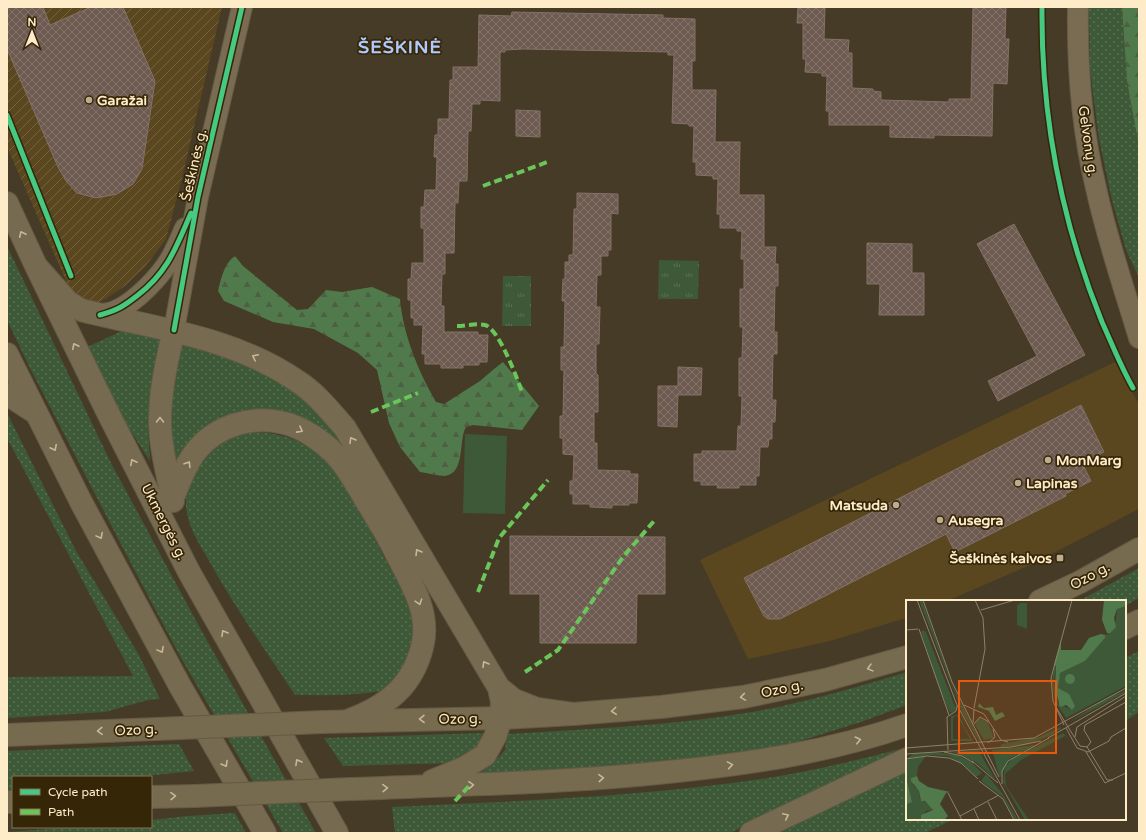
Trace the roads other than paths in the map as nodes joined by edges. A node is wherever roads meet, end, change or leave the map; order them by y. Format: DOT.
graph roads {
  1 [pos="242,7"];
  2 [pos="1078,7"];
  3 [pos="198,197"];
  4 [pos="7,203"];
  5 [pos="36,266"];
  6 [pos="1118,271"];
  7 [pos="1139,299"];
  8 [pos="100,315"];
  9 [pos="174,330"];
  10 [pos="1139,338"];
  11 [pos="7,354"];
  12 [pos="7,394"];
  13 [pos="36,414"];
  14 [pos="172,500"];
  15 [pos="1139,549"];
  16 [pos="189,572"];
  17 [pos="1042,600"];
  18 [pos="1139,621"];
  19 [pos="1126,628"];
  20 [pos="906,657"];
  21 [pos="499,688"];
  22 [pos="573,714"];
  23 [pos="501,718"];
  24 [pos="347,721"];
  25 [pos="906,725"];
  26 [pos="7,735"];
  27 [pos="906,759"];
  28 [pos="418,787"];
  29 [pos="152,797"];
  30 [pos="265,833"];
  31 [pos="337,833"];
  32 [pos="751,833"];
  1 -- 3 [label="street, Šeškinės g."];
  2 -- 6 [label="street, Gelvonų g."];
  3 -- 8 [label="street"];
  3 -- 9 [label="street, Šeškinės g."];
  5 -- 4 [label="highway, Ukmergės g., one-way"];
  5 -- 8 [label="highway"];
  16 -- 5 [label="highway, Ukmergės g., one-way"];
  6 -- 7 [label="street, Gelvonų g."];
  6 -- 10 [label="street, Gelvonų g."];
  8 -- 9 [label="highway"];
  14 -- 9 [label="highway, one-way"];
  21 -- 9 [label="highway, one-way"];
  11 -- 13 [label="highway"];
  12 -- 13 [label="highway"];
  13 -- 30 [label="highway, one-way"];
  14 -- 16 [label="highway"];
  14 -- 24 [label="highway, one-way"];
  15 -- 17 [label="main road, Ozo g."];
  31 -- 16 [label="highway, Ukmergės g., one-way"];
  18 -- 19 [label="main road"];
  20 -- 22 [label="main road, Ozo g., one-way"];
  21 -- 22 [label="highway"];
  21 -- 23 [label="highway"];
  22 -- 23 [label="main road, Ozo g."];
  23 -- 24 [label="main road, Ozo g., one-way"];
  23 -- 28 [label="main road"];
  24 -- 26 [label="main road, Ozo g., one-way, bridge"];
  28 -- 25 [label="main road, one-way"];
  32 -- 27 [label="highway, one-way"];
  29 -- 28 [label="main road, one-way, bridge"];
}
